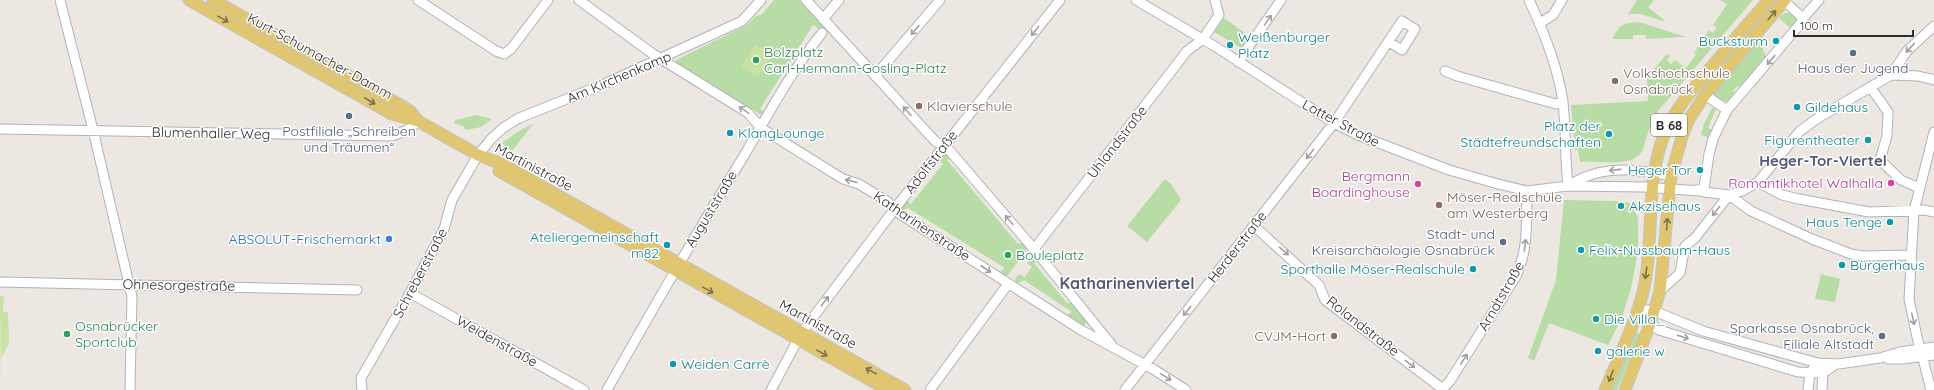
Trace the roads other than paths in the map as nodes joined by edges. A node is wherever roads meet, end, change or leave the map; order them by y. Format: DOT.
graph roads {
  1 [pos="60,0"];
  2 [pos="189,0"];
  3 [pos="213,0"];
  4 [pos="418,0"];
  5 [pos="548,0"];
  6 [pos="761,0"];
  7 [pos="806,0"];
  8 [pos="839,0"];
  9 [pos="940,0"];
  10 [pos="1060,0"];
  11 [pos="1136,0"];
  12 [pos="1215,0"];
  13 [pos="1281,0"];
  14 [pos="1529,0"];
  15 [pos="1562,0"];
  16 [pos="1769,0"];
  17 [pos="1819,0"];
  18 [pos="583,1"];
  19 [pos="1784,1"];
  20 [pos="823,18"];
  21 [pos="1803,18"];
  22 [pos="1540,23"];
  23 [pos="1934,26"];
  24 [pos="822,33"];
  25 [pos="1202,39"];
  26 [pos="1389,42"];
  27 [pos="662,59"];
  28 [pos="1238,62"];
  29 [pos="1445,71"];
  30 [pos="1891,75"];
  31 [pos="875,76"];
  32 [pos="1934,80"];
  33 [pos="1871,88"];
  34 [pos="1705,95"];
  35 [pos="1562,102"];
  36 [pos="1727,110"];
  37 [pos="418,121"];
  38 [pos="1334,123"];
  39 [pos="761,128"];
  40 [pos="0,129"];
  41 [pos="93,130"];
  42 [pos="1934,132"];
  43 [pos="944,147"];
  44 [pos="478,155"];
  45 [pos="1654,172"];
  46 [pos="1671,176"];
  47 [pos="1758,182"];
  48 [pos="1568,186"];
  49 [pos="1653,187"];
  50 [pos="1919,188"];
  51 [pos="1670,189"];
  52 [pos="1700,190"];
  53 [pos="1527,191"];
  54 [pos="1729,195"];
  55 [pos="896,209"];
  56 [pos="1914,211"];
  57 [pos="1934,212"];
  58 [pos="1254,226"];
  59 [pos="1034,249"];
  60 [pos="1911,255"];
  61 [pos="676,267"];
  62 [pos="0,282"];
  63 [pos="129,284"];
  64 [pos="1008,284"];
  65 [pos="357,290"];
  66 [pos="1660,291"];
  67 [pos="410,293"];
  68 [pos="1637,312"];
  69 [pos="1654,312"];
  70 [pos="1091,320"];
  71 [pos="1650,324"];
  72 [pos="1081,330"];
  73 [pos="799,336"];
  74 [pos="1113,347"];
  75 [pos="1934,348"];
  76 [pos="1921,352"];
  77 [pos="1934,355"];
  78 [pos="1818,363"];
  79 [pos="1144,365"];
  80 [pos="1835,365"];
  81 [pos="1810,373"];
  82 [pos="1823,373"];
  83 [pos="1627,389"];
  84 [pos="130,390"];
  85 [pos="362,390"];
  86 [pos="584,390"];
  87 [pos="607,390"];
  88 [pos="771,390"];
  89 [pos="888,390"];
  90 [pos="905,390"];
  91 [pos="930,390"];
  92 [pos="1125,390"];
  93 [pos="1186,390"];
  94 [pos="1442,390"];
  95 [pos="1605,390"];
  96 [pos="1808,390"];
  97 [pos="1822,390"];
  98 [pos="1931,390"];
  1 -- 41 [label="street"];
  2 -- 37 [label="main road, Kurt-Schumacher-Damm, one-way"];
  3 -- 37 [label="main road, Kurt-Schumacher-Damm"];
  4 -- 5 [label="street"];
  6 -- 27 [label="street, Am Kirchenkamp"];
  7 -- 20 [label="street"];
  8 -- 20 [label="street"];
  9 -- 31 [label="street, one-way"];
  10 -- 43 [label="street, Adolfstraße, one-way"];
  11 -- 25 [label="street, Lotter Straße"];
  12 -- 25 [label="street, Uhlandstraße"];
  28 -- 13 [label="street, one-way"];
  14 -- 22 [label="street"];
  15 -- 22 [label="street"];
  16 -- 45 [label="main road, B 68"];
  17 -- 21 [label="street"];
  18 -- 27 [label="street, Katharinenstraße"];
  19 -- 21 [label="street"];
  34 -- 19 [label="main road, B 68, one-way"];
  20 -- 31 [label="street"];
  21 -- 36 [label="street, one-way"];
  22 -- 35 [label="street"];
  23 -- 30 [label="street, one-way"];
  24 -- 39 [label="street, Auguststraße"];
  25 -- 28 [label="street, Lotter Straße"];
  25 -- 59 [label="street, Uhlandstraße"];
  26 -- 38 [label="street, Herderstraße"];
  39 -- 27 [label="street, Katharinenstraße, one-way"];
  27 -- 44 [label="street, Am Kirchenkamp"];
  28 -- 38 [label="street, Lotter Straße"];
  29 -- 35 [label="street"];
  30 -- 32 [label="street"];
  30 -- 33 [label="street"];
  43 -- 31 [label="street, one-way"];
  33 -- 47 [label="street"];
  33 -- 50 [label="street"];
  34 -- 36 [label="street"];
  34 -- 46 [label="main road, B 68"];
  35 -- 48 [label="street"];
  36 -- 52 [label="street"];
  37 -- 41 [label="street, Blumenhaller Weg"];
  37 -- 44 [label="main road, Kurt-Schumacher-Damm"];
  38 -- 53 [label="street, Lotter Straße"];
  38 -- 58 [label="street, Herderstraße, one-way"];
  55 -- 39 [label="street, Katharinenstraße, one-way"];
  39 -- 61 [label="street, Auguststraße"];
  40 -- 41 [label="street, Blumenhaller Weg"];
  41 -- 63 [label="street"];
  42 -- 50 [label="street"];
  43 -- 55 [label="street, Adolfstraße"];
  59 -- 43 [label="street, one-way"];
  44 -- 61 [label="main road, Martinistraße"];
  44 -- 67 [label="street, Schreberstraße"];
  45 -- 46 [label="street, Lotter Straße"];
  45 -- 48 [label="street, Lotter Straße, one-way"];
  45 -- 49 [label="main road, B 68"];
  46 -- 51 [label="main road, B 68"];
  47 -- 54 [label="street"];
  47 -- 56 [label="street"];
  48 -- 49 [label="street, Lotter Straße"];
  48 -- 53 [label="street, Lotter Straße"];
  49 -- 51 [label="street, Lotter Straße"];
  49 -- 68 [label="main road, B 68, one-way"];
  50 -- 56 [label="street"];
  51 -- 52 [label="street, Lotter Straße"];
  66 -- 51 [label="main road, B 68, one-way"];
  52 -- 54 [label="street, Lotter Straße"];
  94 -- 53 [label="street, Arndtstraße, one-way"];
  54 -- 60 [label="street"];
  54 -- 66 [label="street, one-way"];
  55 -- 64 [label="street, Katharinenstraße, one-way"];
  73 -- 55 [label="street, Adolfstraße, one-way"];
  56 -- 57 [label="street"];
  56 -- 60 [label="street"];
  58 -- 79 [label="street, Herderstraße, one-way"];
  58 -- 94 [label="street, Rolandstraße, one-way"];
  59 -- 70 [label="street"];
  60 -- 76 [label="street, one-way"];
  61 -- 73 [label="main road, Martinistraße"];
  61 -- 87 [label="street, Auguststraße"];
  62 -- 63 [label="street, Ohnesorgestraße"];
  63 -- 65 [label="street, Ohnesorgestraße"];
  63 -- 84 [label="street"];
  64 -- 72 [label="street, Katharinenstraße"];
  64 -- 91 [label="street"];
  66 -- 69 [label="main road, B 68"];
  67 -- 85 [label="street, Schreberstraße"];
  67 -- 86 [label="street, Weidenstraße"];
  68 -- 69 [label="street"];
  68 -- 71 [label="street"];
  68 -- 95 [label="main road, B 68, one-way"];
  69 -- 71 [label="main road, B 68"];
  69 -- 78 [label="street"];
  70 -- 72 [label="street"];
  70 -- 74 [label="street"];
  71 -- 81 [label="street, one-way"];
  71 -- 83 [label="main road, B 68"];
  72 -- 74 [label="street, Katharinenstraße"];
  73 -- 88 [label="street, Adolfstraße"];
  73 -- 89 [label="main road, Martinistraße, one-way"];
  90 -- 73 [label="main road, Martinistraße, one-way"];
  74 -- 79 [label="street, Katharinenstraße"];
  75 -- 76 [label="street"];
  76 -- 77 [label="street"];
  76 -- 80 [label="street"];
  76 -- 98 [label="street"];
  78 -- 80 [label="street"];
  78 -- 81 [label="street"];
  78 -- 82 [label="street"];
  79 -- 92 [label="street, Herderstraße"];
  79 -- 93 [label="street, Katharinenstraße, one-way"];
  80 -- 82 [label="street"];
  81 -- 82 [label="street"];
  81 -- 96 [label="street"];
  82 -- 97 [label="street"];
}
